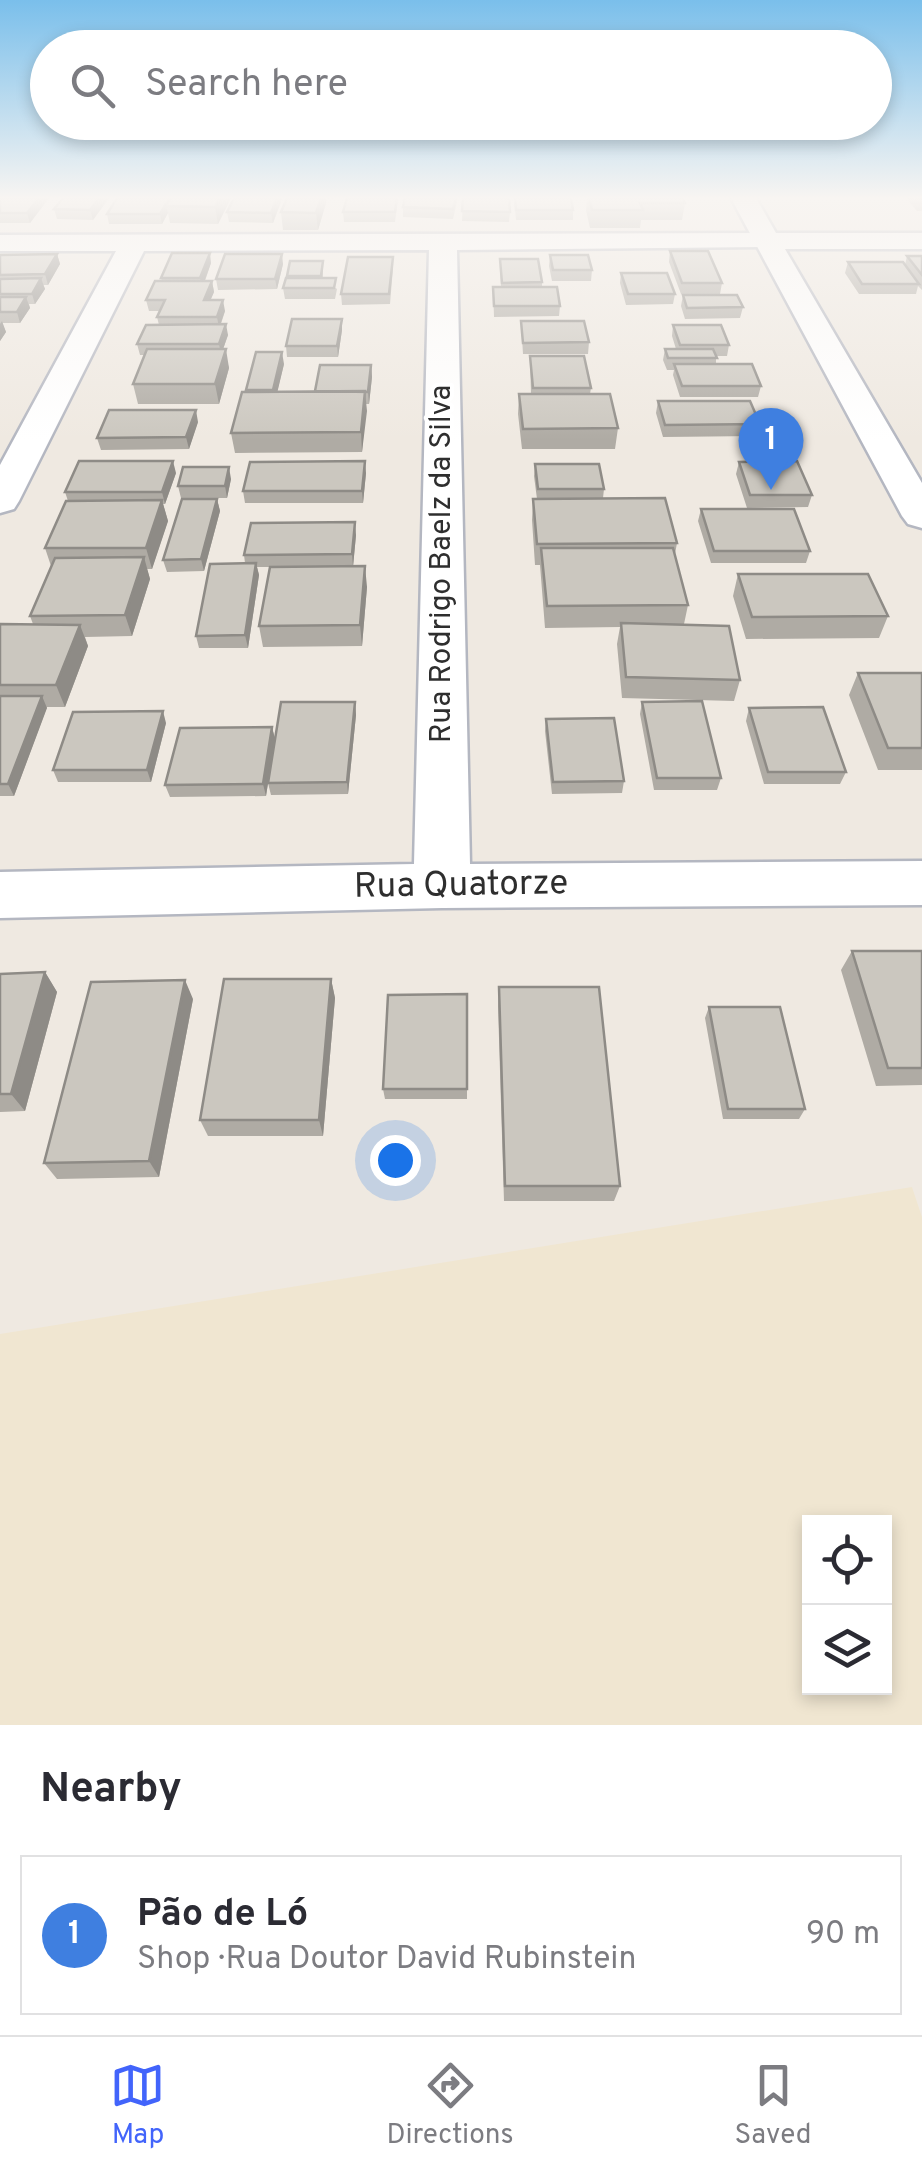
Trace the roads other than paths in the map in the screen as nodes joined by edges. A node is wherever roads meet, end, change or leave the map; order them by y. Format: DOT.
graph roads {
  1 [pos="116,278"];
  2 [pos="443,278"];
  3 [pos="788,278"];
  4 [pos="0,501"];
  5 [pos="922,516"];
  6 [pos="922,883"];
  7 [pos="442,886"];
  8 [pos="0,895"];
  1 -- 4 [label="street"];
  2 -- 7 [label="street, Rua Rodrigo Baelz da Silva"];
  3 -- 5 [label="street"];
  6 -- 7 [label="street, Rua Quatorze"];
  7 -- 8 [label="street, Rua Quatorze"];
}
